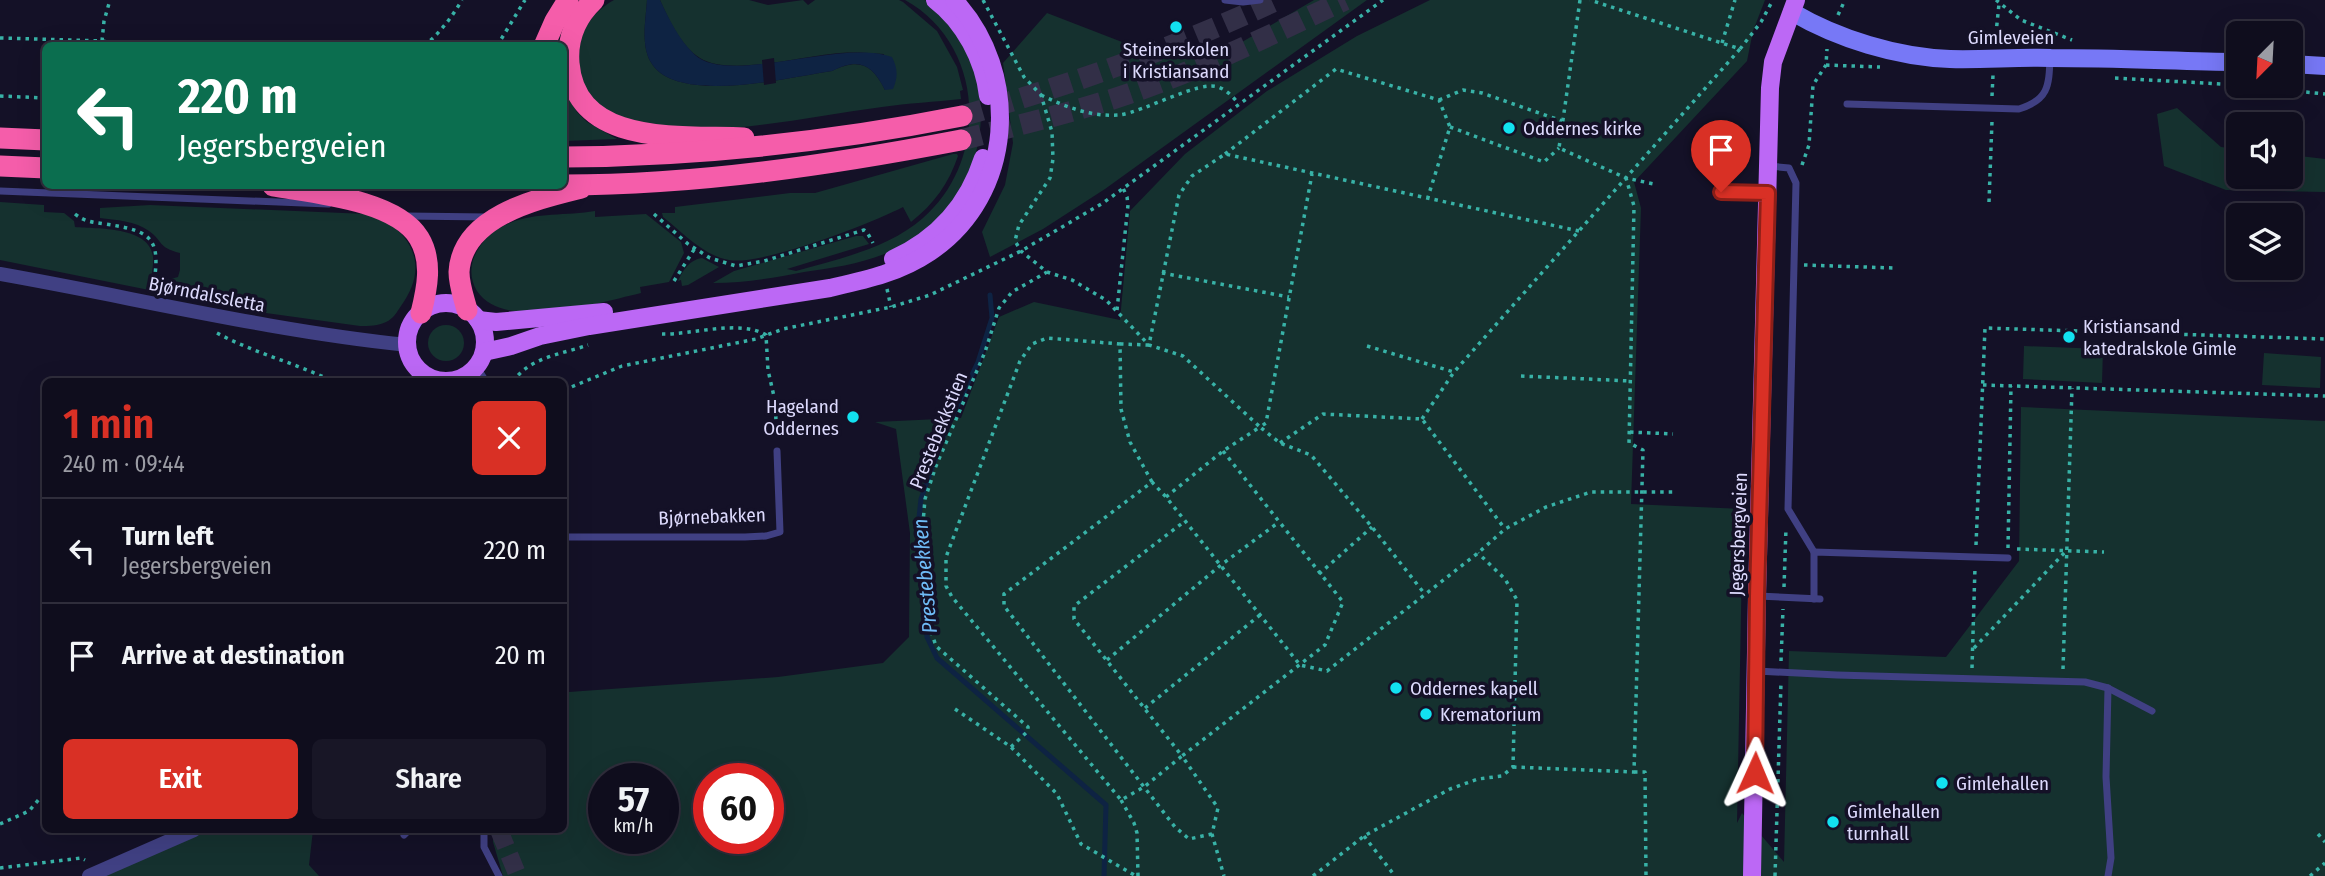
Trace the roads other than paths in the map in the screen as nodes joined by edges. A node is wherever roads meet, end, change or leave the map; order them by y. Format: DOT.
graph roads {
  1 [pos="568,0"];
  2 [pos="594,0"];
  3 [pos="935,0"];
  4 [pos="954,0"];
  5 [pos="1225,0"];
  6 [pos="1260,0"];
  7 [pos="1796,4"];
  8 [pos="546,42"];
  9 [pos="2050,58"];
  10 [pos="2226,62"];
  11 [pos="2303,65"];
  12 [pos="2325,66"];
  13 [pos="1847,104"];
  14 [pos="962,116"];
  15 [pos="0,128"];
  16 [pos="0,138"];
  17 [pos="961,139"];
  18 [pos="39,140"];
  19 [pos="802,142"];
  20 [pos="567,157"];
  21 [pos="0,166"];
  22 [pos="1769,166"];
  23 [pos="42,168"];
  24 [pos="567,184"];
  25 [pos="594,185"];
  26 [pos="288,189"];
  27 [pos="0,191"];
  28 [pos="1721,192"];
  29 [pos="1768,193"];
  30 [pos="370,206"];
  31 [pos="394,216"];
  32 [pos="500,216"];
  33 [pos="0,274"];
  34 [pos="421,313"];
  35 [pos="472,315"];
  36 [pos="408,345"];
  37 [pos="484,352"];
  38 [pos="417,374"];
  39 [pos="478,375"];
  40 [pos="777,451"];
  41 [pos="567,537"];
  42 [pos="1814,552"];
  43 [pos="2008,558"];
  44 [pos="1757,596"];
  45 [pos="1757,671"];
  46 [pos="2108,688"];
  47 [pos="2152,711"];
  48 [pos="187,833"];
  49 [pos="484,833"];
  50 [pos="89,876"];
  51 [pos="499,876"];
  52 [pos="1752,876"];
  53 [pos="2108,876"];
  1 -- 8 [label="highway"];
  2 -- 19 [label="highway"];
  3 -- 35 [label="main road"];
  4 -- 37 [label="main road"];
  5 -- 6 [label="lane"];
  7 -- 9 [label="street, Gimleveien"];
  7 -- 22 [label="main road, Jegersbergveien"];
  9 -- 10 [label="street, Gimleveien"];
  9 -- 13 [label="lane"];
  11 -- 12 [label="street"];
  14 -- 19 [label="highway"];
  15 -- 18 [label="lane"];
  16 -- 18 [label="highway"];
  17 -- 25 [label="highway"];
  19 -- 20 [label="highway"];
  21 -- 23 [label="highway"];
  22 -- 29 [label="main road, Jegersbergveien"];
  22 -- 42 [label="lane"];
  24 -- 25 [label="highway"];
  25 -- 32 [label="highway"];
  26 -- 30 [label="highway"];
  27 -- 30 [label="lane"];
  28 -- 29 [label="lane"];
  29 -- 44 [label="main road, Jegersbergveien"];
  30 -- 31 [label="highway"];
  31 -- 32 [label="lane"];
  31 -- 34 [label="highway"];
  32 -- 35 [label="highway"];
  33 -- 36 [label="street, Bjørndalssletta"];
  34 -- 35 [label="main road"];
  34 -- 36 [label="main road"];
  35 -- 37 [label="main road"];
  36 -- 38 [label="main road"];
  37 -- 39 [label="main road"];
  40 -- 41 [label="lane, Bjørnebakken"];
  42 -- 43 [label="lane"];
  42 -- 44 [label="lane"];
  44 -- 45 [label="main road, Jegersbergveien"];
  45 -- 46 [label="lane"];
  45 -- 52 [label="main road, Jegersbergveien"];
  46 -- 47 [label="lane"];
  46 -- 53 [label="lane"];
  48 -- 50 [label="street"];
  49 -- 51 [label="lane"];
}
